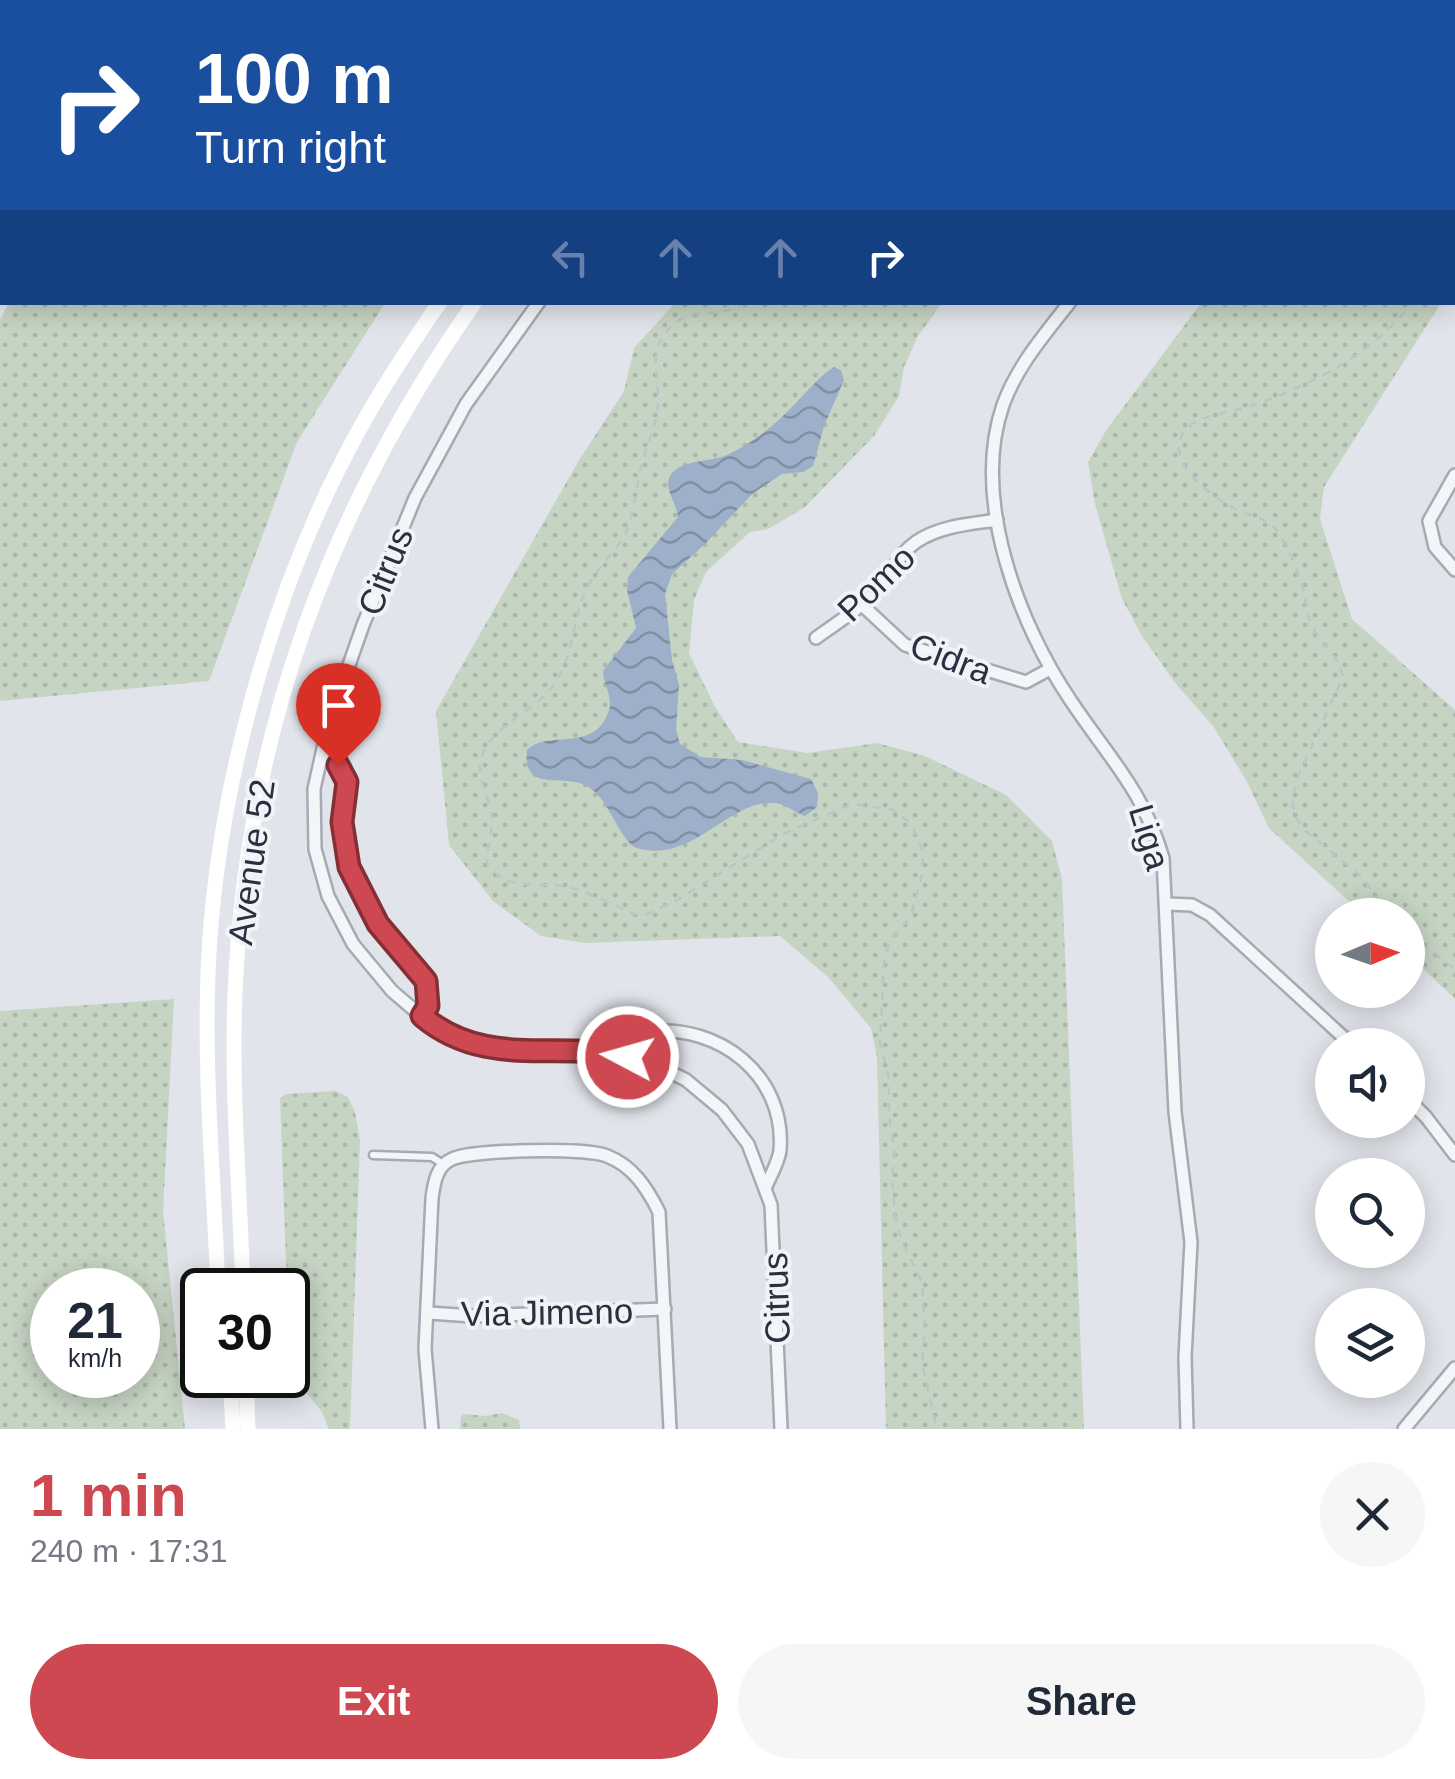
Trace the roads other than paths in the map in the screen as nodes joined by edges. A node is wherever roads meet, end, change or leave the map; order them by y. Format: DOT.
graph roads {
  1 [pos="438,305"];
  2 [pos="473,305"];
  3 [pos="537,305"];
  4 [pos="1068,305"];
  5 [pos="1455,475"];
  6 [pos="997,520"];
  7 [pos="1455,570"];
  8 [pos="861,604"];
  9 [pos="816,638"];
  10 [pos="1050,669"];
  11 [pos="322,755"];
  12 [pos="1166,904"];
  13 [pos="422,1016"];
  14 [pos="1333,1028"];
  15 [pos="606,1052"];
  16 [pos="1425,1116"];
  17 [pos="373,1155"];
  18 [pos="1455,1155"];
  19 [pos="446,1162"];
  20 [pos="766,1186"];
  21 [pos="217,1268"];
  22 [pos="242,1268"];
  23 [pos="664,1309"];
  24 [pos="429,1314"];
  25 [pos="1455,1368"];
  26 [pos="223,1398"];
  27 [pos="231,1398"];
  28 [pos="247,1398"];
  29 [pos="223,1429"];
  30 [pos="233,1429"];
  31 [pos="248,1429"];
  32 [pos="432,1429"];
  33 [pos="670,1429"];
  34 [pos="781,1429"];
  35 [pos="1188,1429"];
  36 [pos="1404,1429"];
  1 -- 21 [label="main road, Avenue 52"];
  2 -- 22 [label="main road, Avenue 52"];
  3 -- 11 [label="street, Citrus"];
  4 -- 6 [label="street, Liga"];
  5 -- 7 [label="street"];
  6 -- 8 [label="street, Pomo"];
  6 -- 10 [label="street, Liga"];
  8 -- 9 [label="street, Pomo"];
  8 -- 10 [label="street, Cidra"];
  10 -- 12 [label="street, Liga"];
  11 -- 13 [label="street, Citrus"];
  11 -- 13 [label="street"];
  12 -- 14 [label="street"];
  12 -- 35 [label="street, Liga"];
  13 -- 15 [label="street, Citrus"];
  15 -- 20 [label="street, Citrus"];
  15 -- 20 [label="street"];
  16 -- 18 [label="street"];
  17 -- 19 [label="lane"];
  19 -- 23 [label="street"];
  19 -- 24 [label="street"];
  20 -- 34 [label="street, Citrus"];
  23 -- 24 [label="street, Via Jimeno"];
  23 -- 33 [label="street"];
  24 -- 32 [label="street"];
  25 -- 36 [label="street"];
  26 -- 29 [label="main road"];
  27 -- 30 [label="main road"];
  28 -- 31 [label="main road"];
}
